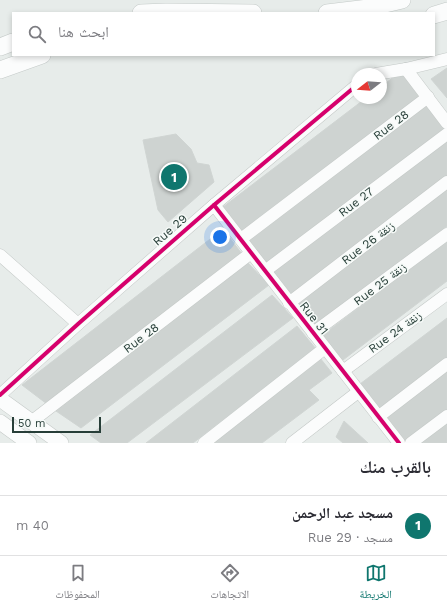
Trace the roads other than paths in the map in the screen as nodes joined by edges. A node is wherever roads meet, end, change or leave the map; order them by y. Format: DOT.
graph roads {
  1 [pos="402,0"];
  2 [pos="447,11"];
  3 [pos="335,12"];
  4 [pos="435,15"];
  5 [pos="12,42"];
  6 [pos="0,47"];
  7 [pos="39,56"];
  8 [pos="447,58"];
  9 [pos="406,69"];
  10 [pos="0,70"];
  11 [pos="387,72"];
  12 [pos="351,90"];
  13 [pos="428,97"];
  14 [pos="447,123"];
  15 [pos="447,134"];
  16 [pos="447,182"];
  17 [pos="214,205"];
  18 [pos="447,234"];
  19 [pos="241,239"];
  20 [pos="251,253"];
  21 [pos="0,255"];
  22 [pos="265,271"];
  23 [pos="447,294"];
  24 [pos="289,302"];
  25 [pos="78,324"];
  26 [pos="313,333"];
  27 [pos="325,348"];
  28 [pos="447,364"];
  29 [pos="343,371"];
  30 [pos="358,392"];
  31 [pos="0,395"];
  32 [pos="0,399"];
  33 [pos="447,416"];
  34 [pos="378,417"];
  35 [pos="0,422"];
  36 [pos="31,422"];
  37 [pos="30,443"];
  38 [pos="61,443"];
  39 [pos="204,443"];
  40 [pos="292,443"];
  41 [pos="399,443"];
  42 [pos="412,443"];
  1 -- 3 [label="main road"];
  2 -- 4 [label="main road"];
  5 -- 6 [label="main road"];
  7 -- 10 [label="main road"];
  8 -- 9 [label="street"];
  9 -- 11 [label="street"];
  9 -- 13 [label="street"];
  12 -- 17 [label="street, Rue 29"];
  13 -- 14 [label="street"];
  13 -- 19 [label="street, Rue 28"];
  15 -- 22 [label="street, Rue 27"];
  16 -- 24 [label="street, Rue 26 زنقة"];
  17 -- 19 [label="street, Rue 31"];
  17 -- 25 [label="street, Rue 29"];
  18 -- 26 [label="street, Rue 25 زنقة"];
  19 -- 20 [label="street, Rue 31"];
  20 -- 22 [label="street, Rue 31"];
  20 -- 36 [label="street, Rue 28"];
  21 -- 25 [label="street"];
  22 -- 24 [label="street, Rue 31"];
  23 -- 29 [label="street, Rue 24 زنقة"];
  24 -- 26 [label="street, Rue 31"];
  25 -- 31 [label="street, Rue 29"];
  26 -- 27 [label="street, Rue 31"];
  27 -- 29 [label="street, Rue 31"];
  27 -- 39 [label="street"];
  28 -- 34 [label="street"];
  29 -- 30 [label="street, Rue 31"];
  30 -- 34 [label="street, Rue 31"];
  30 -- 40 [label="street"];
  32 -- 36 [label="street"];
  33 -- 42 [label="street"];
  34 -- 41 [label="street, Rue 31"];
  35 -- 37 [label="street"];
  36 -- 38 [label="street"];
}
